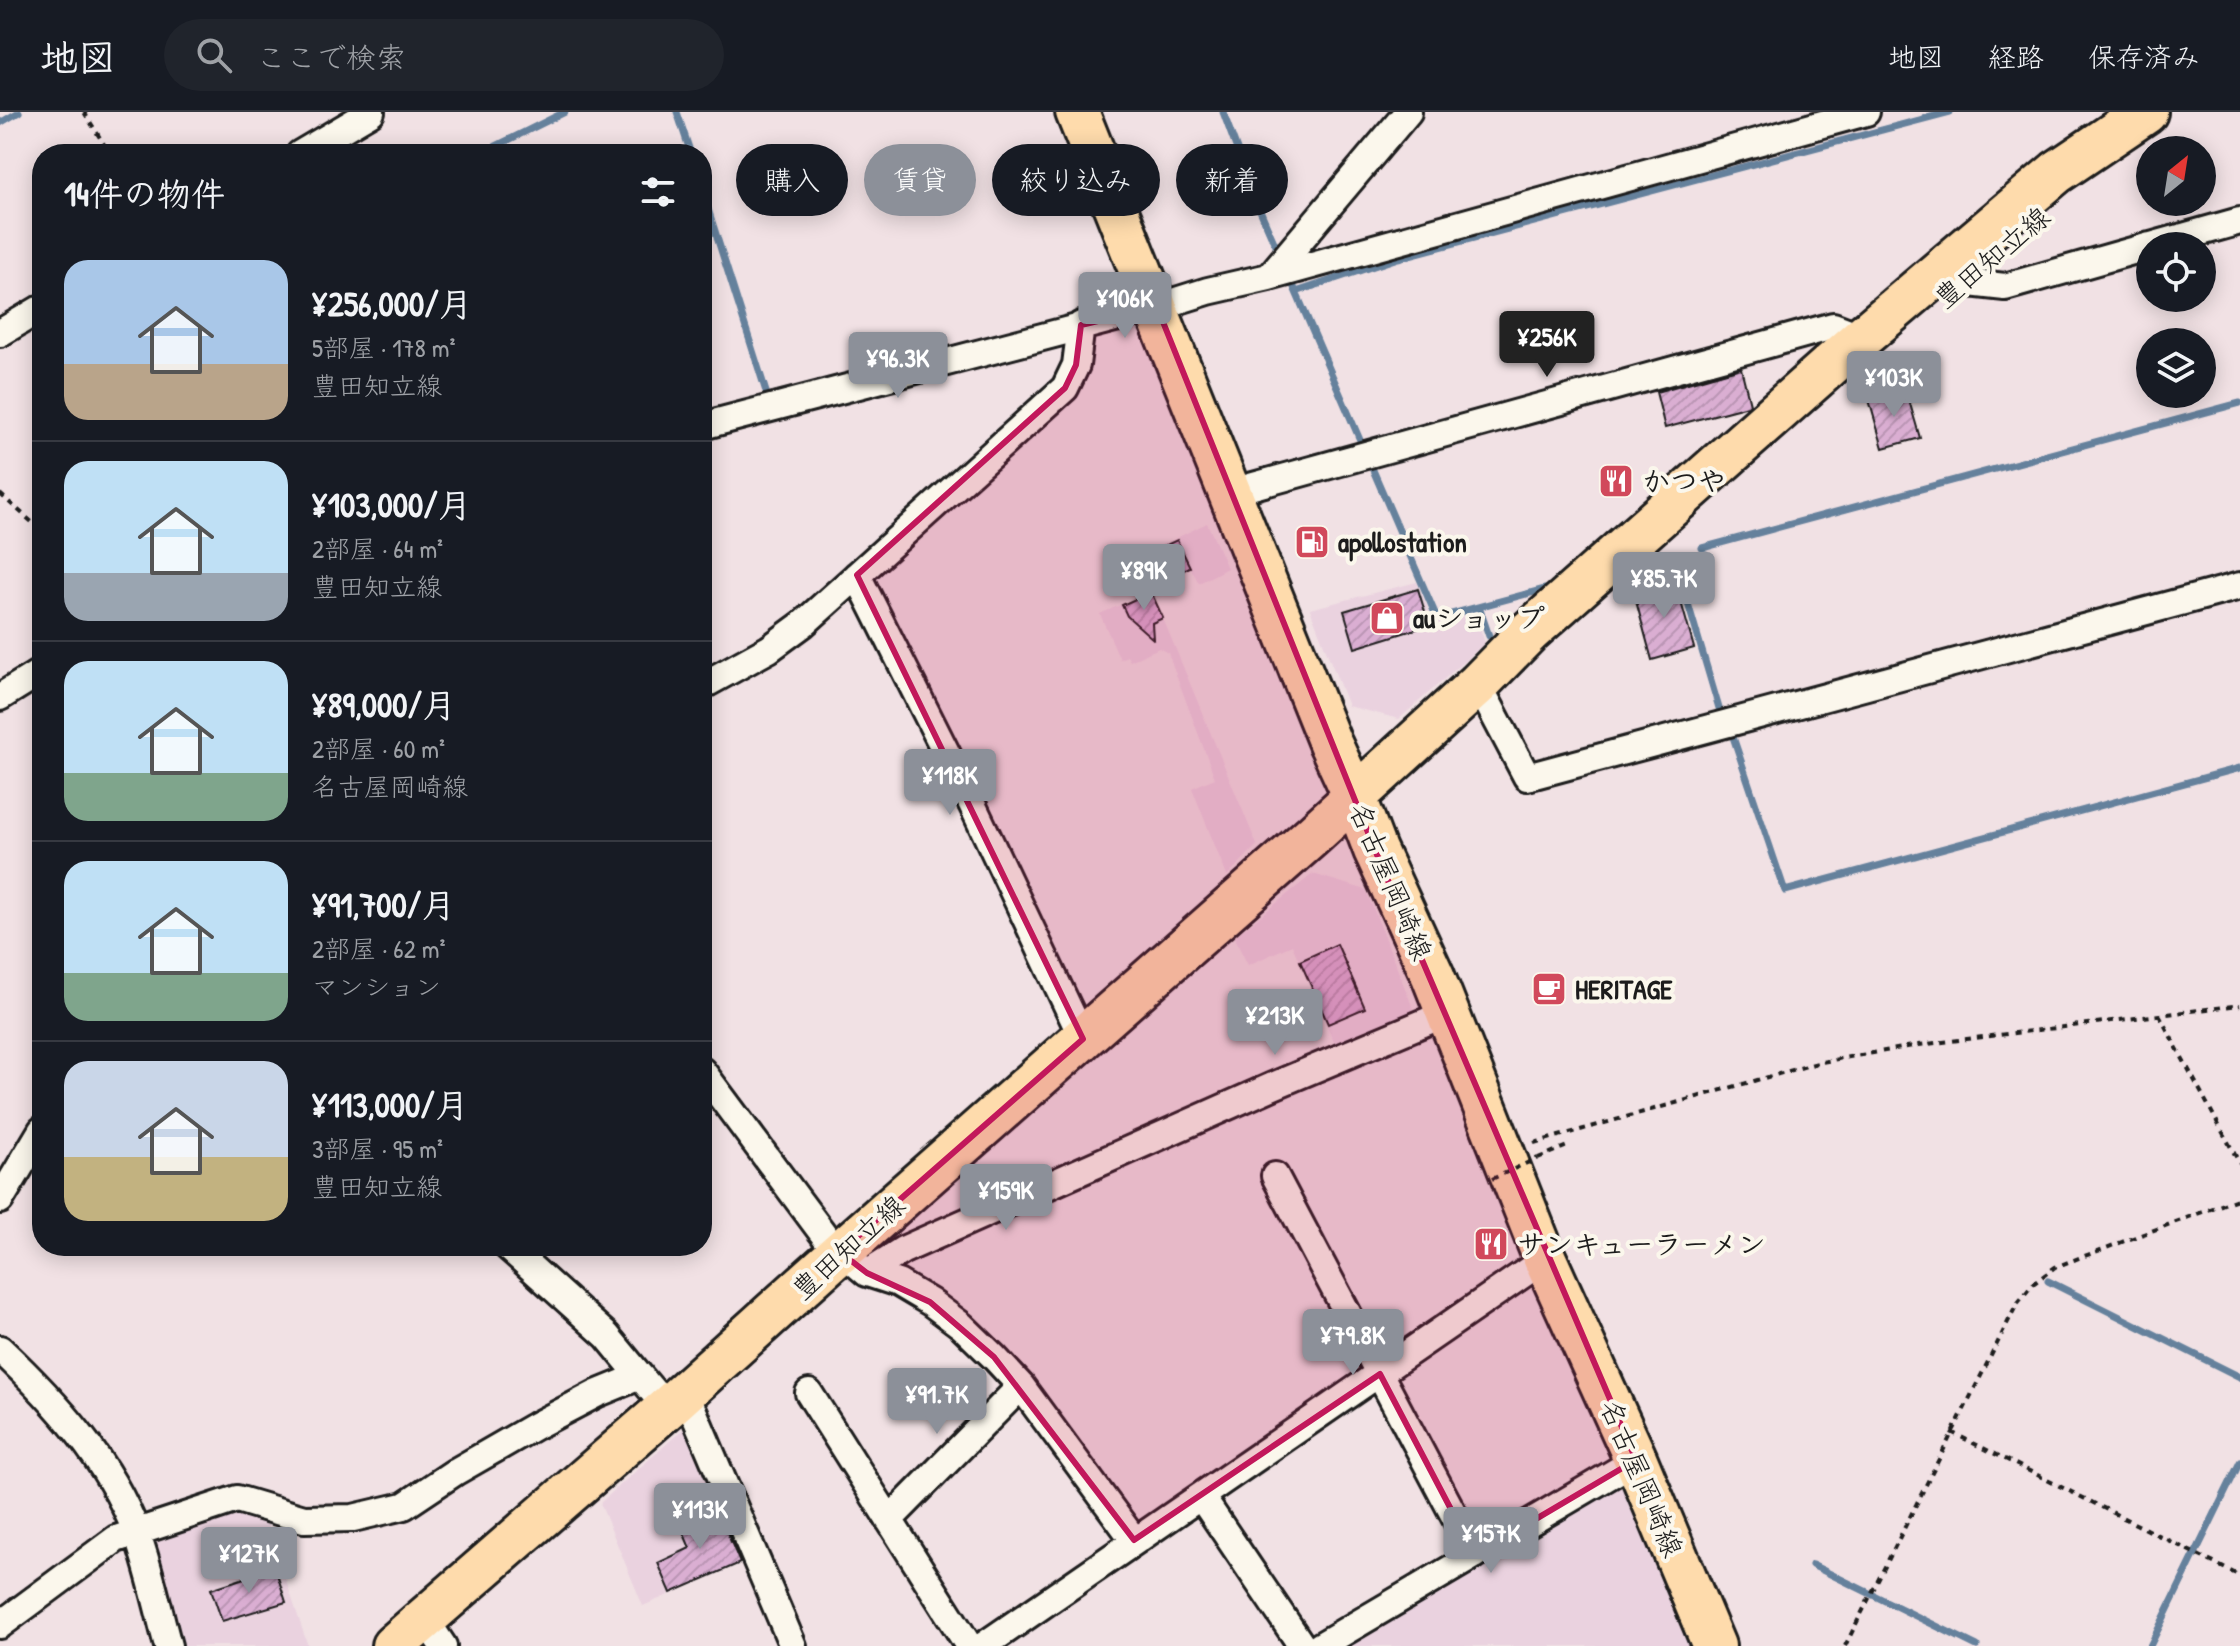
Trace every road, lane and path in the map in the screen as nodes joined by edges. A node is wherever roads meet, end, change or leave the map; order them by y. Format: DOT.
graph roads {
  1 [pos="84,112"];
  2 [pos="371,112"];
  3 [pos="1077,112"];
  4 [pos="1408,112"];
  5 [pos="1866,112"];
  6 [pos="2146,112"];
  7 [pos="2180,112"];
  8 [pos="104,144"];
  9 [pos="317,144"];
  10 [pos="2240,221"];
  11 [pos="2201,232"];
  12 [pos="2136,250"];
  13 [pos="1269,277"];
  14 [pos="1960,282"];
  15 [pos="1157,307"];
  16 [pos="32,314"];
  17 [pos="1081,325"];
  18 [pos="0,333"];
  19 [pos="1862,337"];
  20 [pos="712,423"];
  21 [pos="1228,493"];
  22 [pos="0,494"];
  23 [pos="32,522"];
  24 [pos="857,575"];
  25 [pos="2240,586"];
  26 [pos="32,677"];
  27 [pos="712,680"];
  28 [pos="1478,684"];
  29 [pos="0,697"];
  30 [pos="1354,795"];
  31 [pos="2240,1005"];
  32 [pos="1447,1013"];
  33 [pos="2159,1015"];
  34 [pos="1083,1039"];
  35 [pos="712,1084"];
  36 [pos="1570,1145"];
  37 [pos="32,1147"];
  38 [pos="1510,1163"];
  39 [pos="2240,1164"];
  40 [pos="1275,1176"];
  41 [pos="2240,1198"];
  42 [pos="0,1200"];
  43 [pos="518,1256"];
  44 [pos="1545,1259"];
  45 [pos="854,1263"];
  46 [pos="0,1349"];
  47 [pos="1380,1374"];
  48 [pos="640,1376"];
  49 [pos="1021,1386"];
  50 [pos="809,1393"];
  51 [pos="676,1400"];
  52 [pos="1951,1432"];
  53 [pos="1636,1460"];
  54 [pos="1202,1498"];
  55 [pos="889,1520"];
  56 [pos="137,1534"];
  57 [pos="1134,1540"];
  58 [pos="1475,1555"];
  59 [pos="2240,1576"];
  60 [pos="0,1625"];
  61 [pos="434,1632"];
  62 [pos="168,1646"];
  63 [pos="393,1646"];
  64 [pos="793,1646"];
  65 [pos="969,1646"];
  66 [pos="983,1646"];
  67 [pos="1302,1646"];
  68 [pos="1320,1646"];
  69 [pos="1714,1646"];
  70 [pos="1845,1646"];
  1 -- 8 [label="path"];
  2 -- 9 [label="street"];
  3 -- 15 [label="main road, 名古屋岡崎線"];
  4 -- 13 [label="street"];
  5 -- 13 [label="street"];
  6 -- 19 [label="main road, 豊田知立線"];
  7 -- 14 [label="main road, 豊田知立線"];
  10 -- 11 [label="street"];
  12 -- 14 [label="street"];
  13 -- 15 [label="street"];
  14 -- 28 [label="main road, 豊田知立線"];
  15 -- 17 [label="street"];
  15 -- 21 [label="main road, 名古屋岡崎線"];
  16 -- 18 [label="street"];
  17 -- 20 [label="street"];
  17 -- 24 [label="street"];
  19 -- 21 [label="street"];
  19 -- 28 [label="main road, 豊田知立線"];
  21 -- 30 [label="main road, 名古屋岡崎線"];
  22 -- 23 [label="path"];
  24 -- 27 [label="street"];
  24 -- 34 [label="street"];
  25 -- 28 [label="street"];
  26 -- 29 [label="street"];
  28 -- 30 [label="main road, 豊田知立線"];
  30 -- 32 [label="main road, 名古屋岡崎線"];
  30 -- 34 [label="main road, 豊田知立線"];
  31 -- 33 [label="path"];
  32 -- 38 [label="main road, 名古屋岡崎線"];
  32 -- 45 [label="street"];
  33 -- 38 [label="path"];
  33 -- 39 [label="path"];
  34 -- 45 [label="main road, 豊田知立線"];
  35 -- 45 [label="street"];
  36 -- 38 [label="path"];
  37 -- 42 [label="street"];
  38 -- 38 [label="path, bridge"];
  38 -- 44 [label="main road, 名古屋岡崎線"];
  40 -- 47 [label="street"];
  41 -- 52 [label="path"];
  43 -- 48 [label="street"];
  44 -- 47 [label="street"];
  44 -- 53 [label="main road, 名古屋岡崎線"];
  45 -- 49 [label="street"];
  45 -- 51 [label="main road, 豊田知立線"];
  46 -- 56 [label="street"];
  47 -- 54 [label="street"];
  47 -- 58 [label="street"];
  48 -- 51 [label="street"];
  48 -- 56 [label="street"];
  49 -- 55 [label="street"];
  49 -- 57 [label="street"];
  50 -- 55 [label="street"];
  51 -- 61 [label="main road, 豊田知立線"];
  51 -- 64 [label="street"];
  52 -- 59 [label="path"];
  52 -- 70 [label="path"];
  53 -- 58 [label="street"];
  53 -- 69 [label="main road, 名古屋岡崎線"];
  54 -- 57 [label="street"];
  54 -- 67 [label="street"];
  55 -- 65 [label="street"];
  56 -- 60 [label="street"];
  56 -- 62 [label="street"];
  57 -- 66 [label="street"];
  58 -- 68 [label="street"];
  61 -- 63 [label="main road, 豊田知立線"];
}
